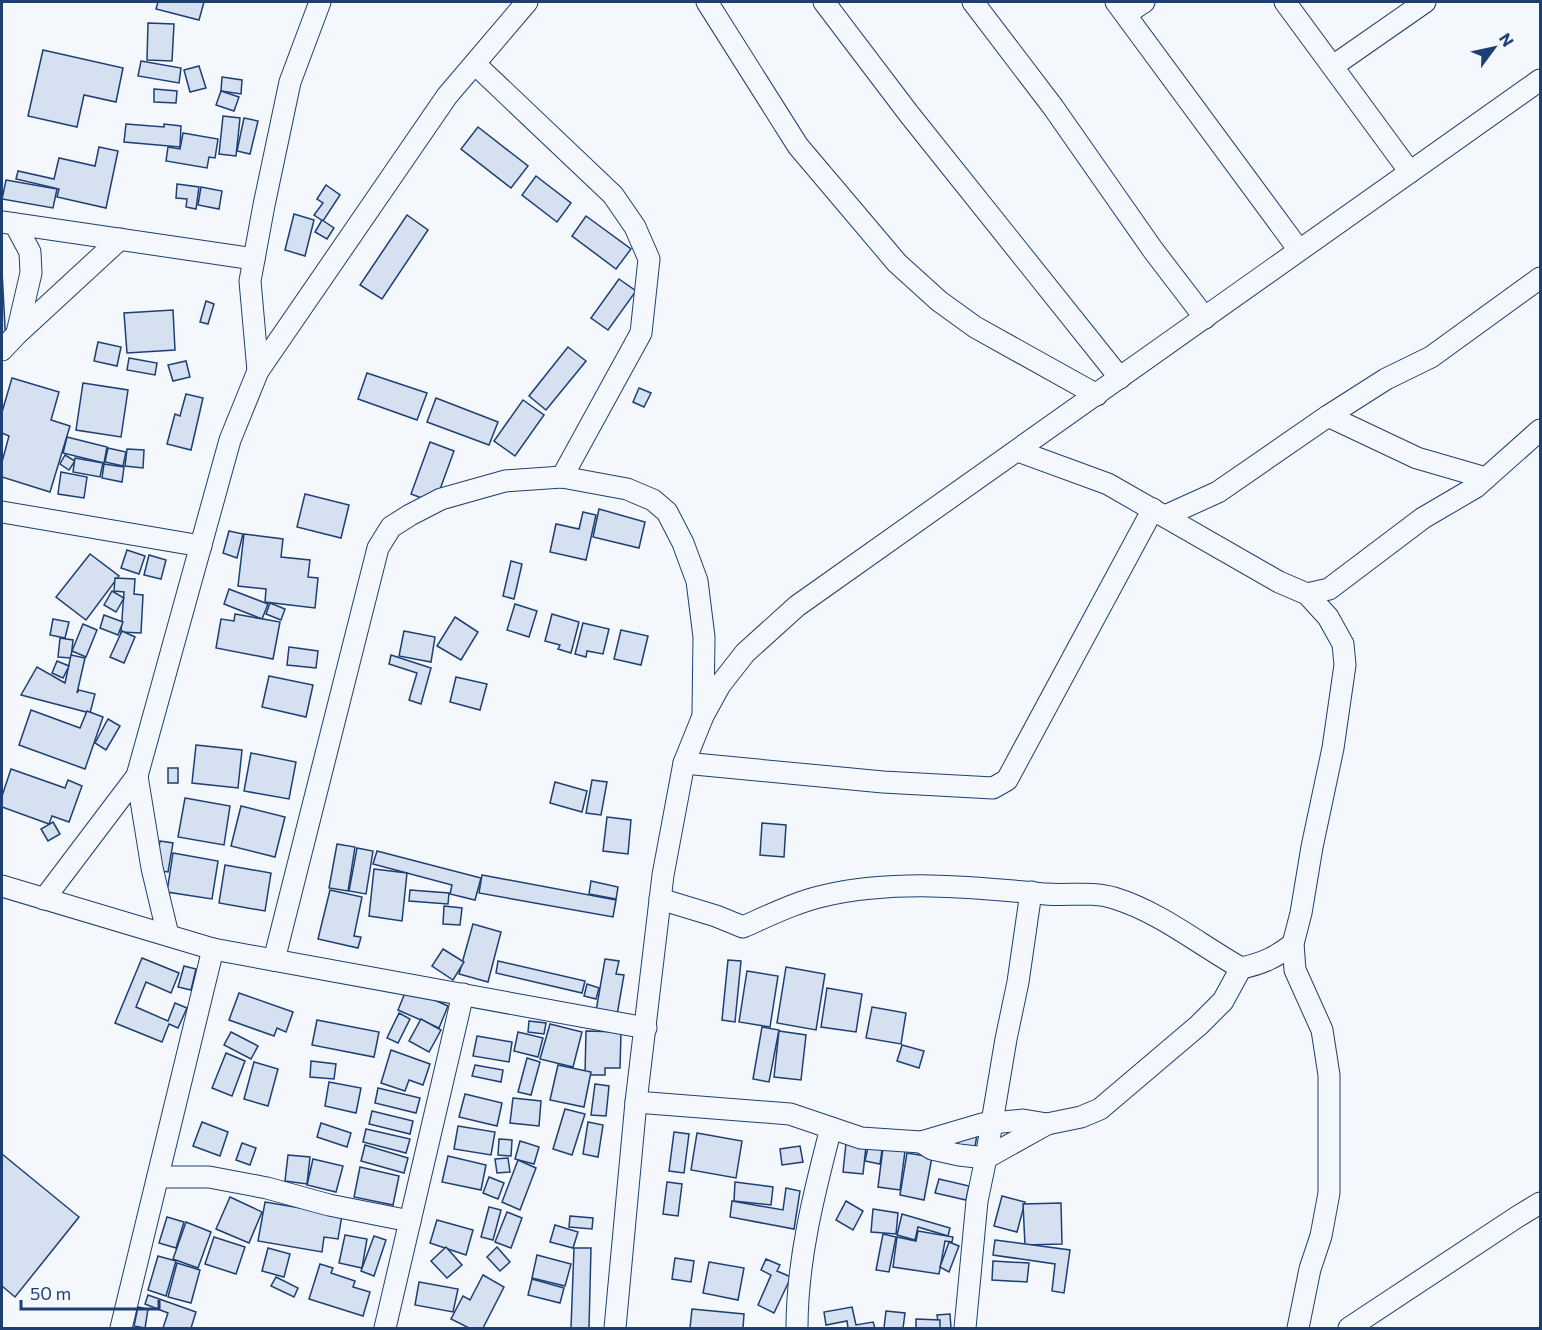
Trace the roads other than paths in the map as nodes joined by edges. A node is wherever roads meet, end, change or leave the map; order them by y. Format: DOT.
graph roads {
  1 [pos="320,2"];
  2 [pos="527,2"];
  3 [pos="707,2"];
  4 [pos="824,2"];
  5 [pos="1144,2"];
  6 [pos="1285,2"];
  7 [pos="1425,2"];
  8 [pos="980,4"];
  9 [pos="1121,8"];
  10 [pos="475,64"];
  11 [pos="1332,66"];
  12 [pos="1540,80"];
  13 [pos="1410,172"];
  14 [pos="8,223"];
  15 [pos="120,238"];
  16 [pos="1299,250"];
  17 [pos="254,260"];
  18 [pos="1540,278"];
  19 [pos="1204,318"];
  20 [pos="17,334"];
  21 [pos="2,351"];
  22 [pos="258,371"];
  23 [pos="1120,378"];
  24 [pos="1097,395"];
  25 [pos="1328,416"];
  26 [pos="1540,430"];
  27 [pos="1018,451"];
  28 [pos="562,477"];
  29 [pos="1486,478"];
  30 [pos="2,512"];
  31 [pos="1159,513"];
  32 [pos="201,546"];
  33 [pos="1307,594"];
  34 [pos="703,716"];
  35 [pos="684,763"];
  36 [pos="137,776"];
  37 [pos="2,886"];
  38 [pos="1031,892"];
  39 [pos="44,899"];
  40 [pos="660,899"];
  41 [pos="168,935"];
  42 [pos="1293,945"];
  43 [pos="213,949"];
  44 [pos="274,960"];
  45 [pos="1241,968"];
  46 [pos="463,994"];
  47 [pos="646,1028"];
  48 [pos="636,1102"];
  49 [pos="991,1123"];
  50 [pos="1047,1124"];
  51 [pos="831,1128"];
  52 [pos="921,1142"];
  53 [pos="986,1158"];
  54 [pos="158,1177"];
  55 [pos="1540,1203"];
  56 [pos="410,1221"];
  57 [pos="121,1329"];
  58 [pos="385,1329"];
  59 [pos="615,1329"];
  60 [pos="797,1329"];
  61 [pos="965,1329"];
  62 [pos="1298,1329"];
  63 [pos="1349,1329"];
  1 -- 17 [label="street"];
  2 -- 10 [label="street"];
  3 -- 24 [label="street"];
  4 -- 23 [label="street"];
  5 -- 9 [label="street"];
  6 -- 11 [label="street"];
  7 -- 11 [label="street"];
  8 -- 19 [label="street"];
  9 -- 16 [label="street"];
  10 -- 22 [label="street"];
  10 -- 28 [label="street"];
  11 -- 13 [label="street"];
  12 -- 13 [label="street"];
  13 -- 16 [label="street"];
  14 -- 15 [label="street"];
  14 -- 20 [label="street"];
  15 -- 17 [label="street"];
  15 -- 20 [label="street"];
  16 -- 19 [label="street"];
  17 -- 22 [label="street"];
  18 -- 25 [label="street"];
  19 -- 23 [label="street"];
  20 -- 21 [label="street"];
  22 -- 32 [label="street"];
  23 -- 24 [label="street"];
  24 -- 27 [label="street"];
  25 -- 29 [label="street"];
  25 -- 31 [label="street"];
  26 -- 29 [label="street"];
  27 -- 31 [label="street"];
  27 -- 34 [label="street"];
  28 -- 34 [label="street"];
  28 -- 44 [label="street"];
  29 -- 33 [label="street"];
  30 -- 32 [label="street"];
  31 -- 33 [label="street"];
  31 -- 35 [label="street"];
  32 -- 36 [label="street"];
  33 -- 42 [label="street"];
  34 -- 35 [label="street"];
  35 -- 40 [label="street"];
  36 -- 39 [label="street"];
  36 -- 41 [label="street"];
  37 -- 39 [label="street"];
  38 -- 40 [label="street"];
  38 -- 45 [label="street"];
  38 -- 49 [label="street"];
  39 -- 41 [label="street"];
  40 -- 47 [label="street"];
  41 -- 43 [label="street"];
  42 -- 45 [label="street"];
  42 -- 62 [label="street"];
  43 -- 44 [label="street"];
  43 -- 54 [label="street"];
  44 -- 46 [label="street"];
  45 -- 50 [label="street"];
  46 -- 47 [label="street"];
  46 -- 56 [label="street"];
  47 -- 48 [label="street"];
  48 -- 51 [label="street"];
  48 -- 59 [label="street"];
  49 -- 50 [label="street"];
  49 -- 52 [label="street"];
  49 -- 53 [label="street"];
  50 -- 53 [label="street"];
  51 -- 52 [label="street"];
  51 -- 60 [label="street"];
  52 -- 53 [label="street"];
  53 -- 61 [label="street"];
  54 -- 56 [label="street"];
  54 -- 57 [label="street"];
  55 -- 63 [label="street"];
  56 -- 58 [label="street"];
}
